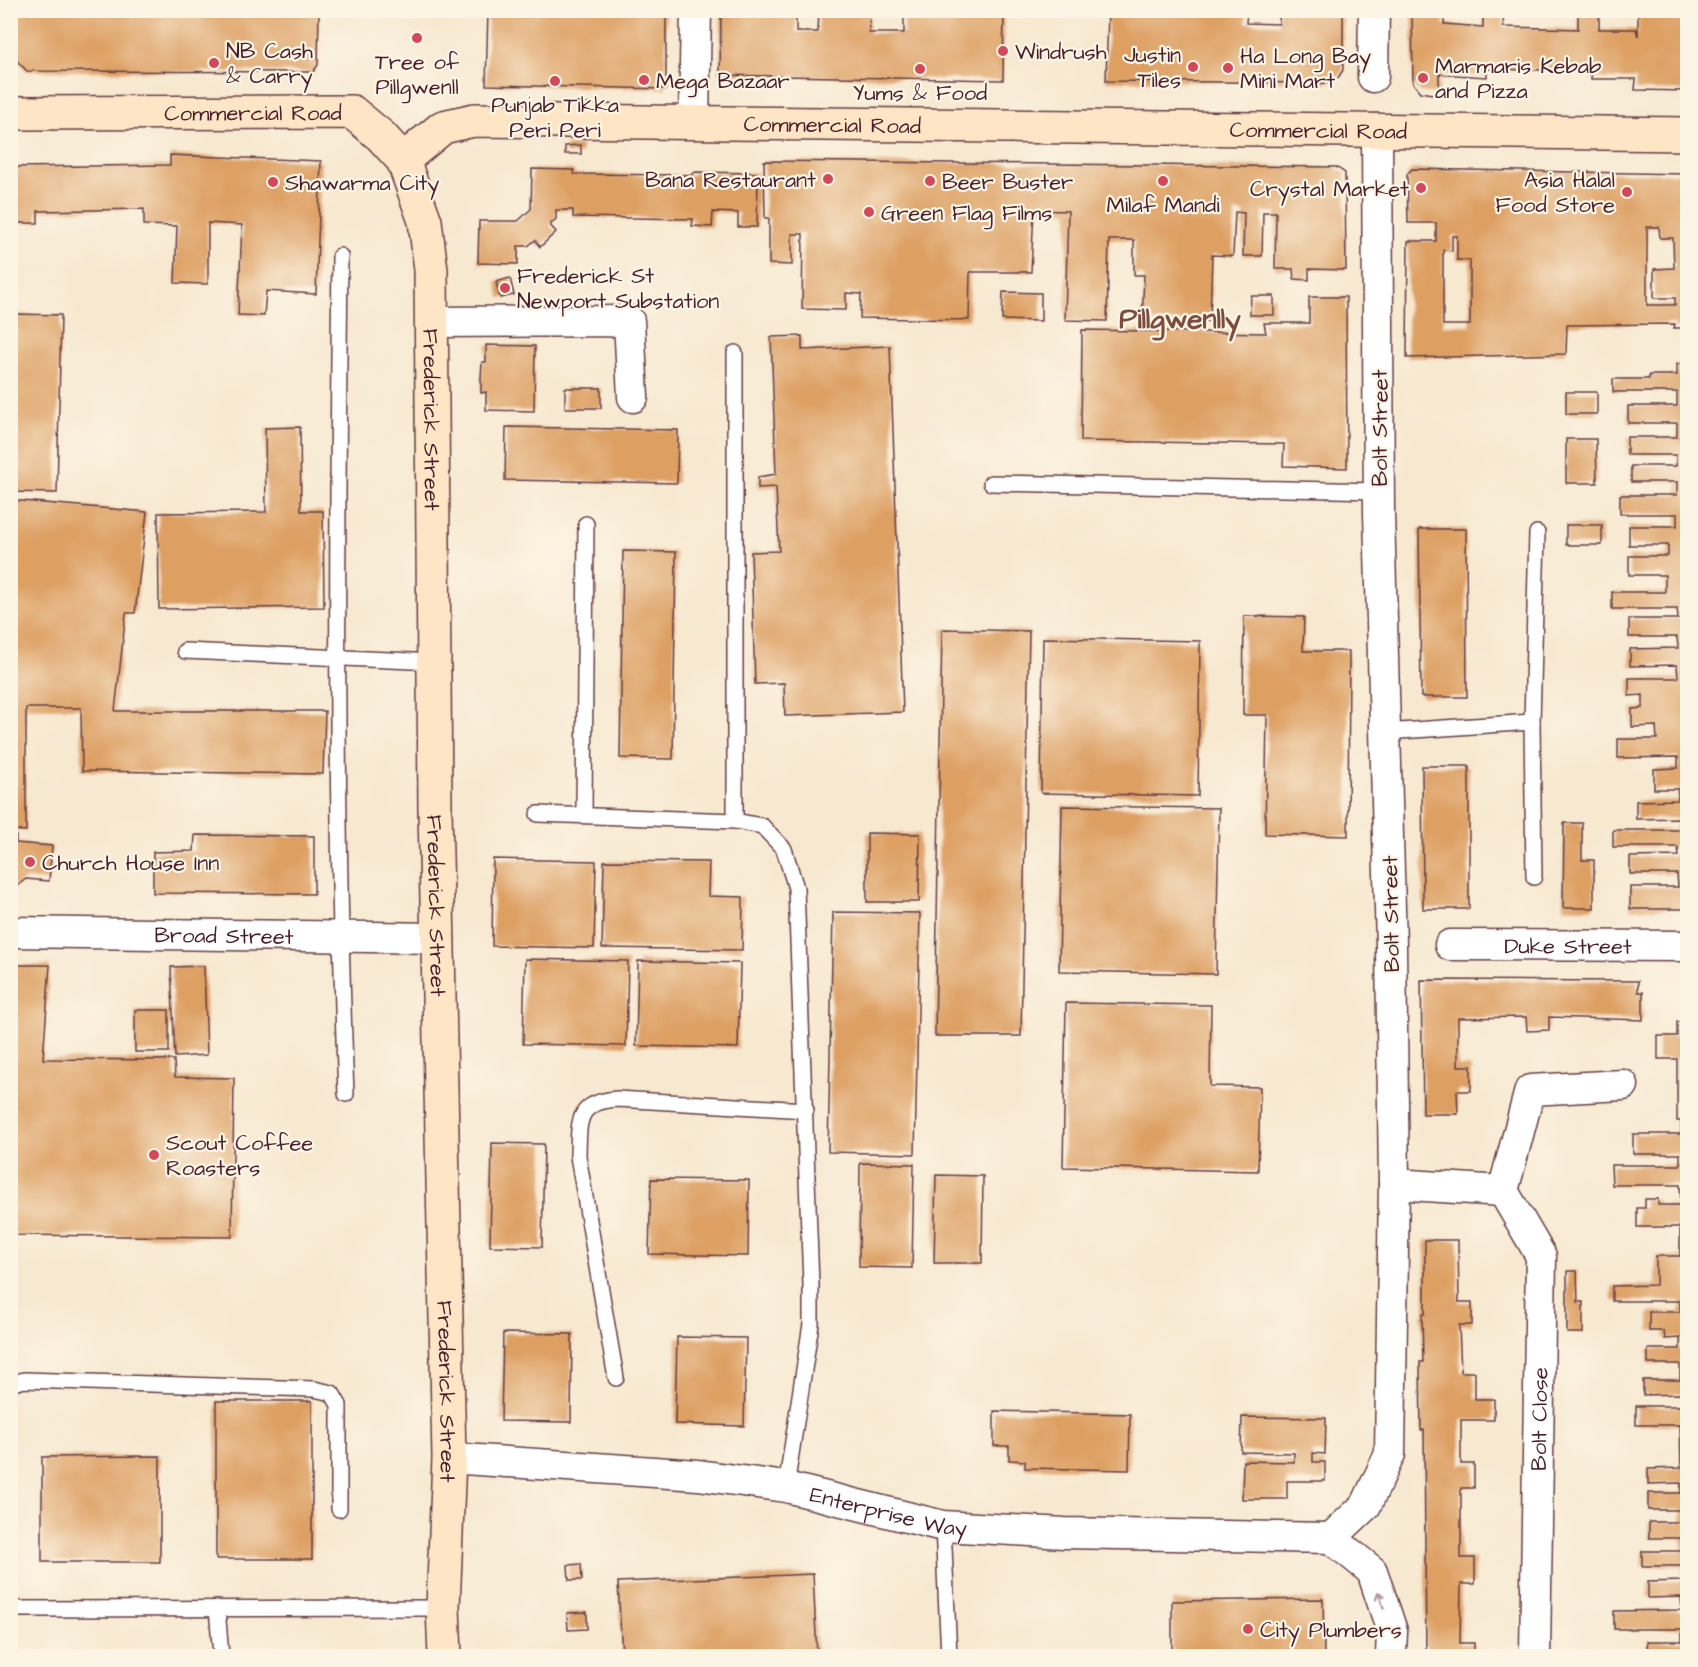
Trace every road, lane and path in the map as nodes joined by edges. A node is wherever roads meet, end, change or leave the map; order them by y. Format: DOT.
graph roads {
  1 [pos="696,10"];
  2 [pos="1374,10"];
  3 [pos="1373,77"];
  4 [pos="10,113"];
  5 [pos="694,121"];
  6 [pos="1377,129"];
  7 [pos="1688,134"];
  8 [pos="403,160"];
  9 [pos="340,256"];
  10 [pos="433,322"];
  11 [pos="735,353"];
  12 [pos="633,397"];
  13 [pos="991,483"];
  14 [pos="1379,491"];
  15 [pos="586,524"];
  16 [pos="1537,533"];
  17 [pos="185,651"];
  18 [pos="336,657"];
  19 [pos="435,662"];
  20 [pos="1532,722"];
  21 [pos="1384,732"];
  22 [pos="538,814"];
  23 [pos="584,815"];
  24 [pos="735,821"];
  25 [pos="1534,877"];
  26 [pos="10,932"];
  27 [pos="340,937"];
  28 [pos="439,938"];
  29 [pos="1450,945"];
  30 [pos="1688,946"];
  31 [pos="1623,1085"];
  32 [pos="346,1094"];
  33 [pos="806,1110"];
  34 [pos="1394,1184"];
  35 [pos="1503,1191"];
  36 [pos="616,1378"];
  37 [pos="10,1384"];
  38 [pos="449,1458"];
  39 [pos="786,1487"];
  40 [pos="339,1509"];
  41 [pos="943,1526"];
  42 [pos="1331,1538"];
  43 [pos="217,1608"];
  44 [pos="442,1608"];
  45 [pos="10,1609"];
  46 [pos="221,1656"];
  47 [pos="445,1656"];
  48 [pos="949,1656"];
  49 [pos="1391,1656"];
  50 [pos="1535,1656"];
  1 -- 5 [label="street"];
  2 -- 3 [label="street"];
  4 -- 8 [label="street, Commercial Road"];
  5 -- 6 [label="street, Commercial Road"];
  5 -- 8 [label="street, Commercial Road"];
  6 -- 7 [label="street, Commercial Road"];
  6 -- 14 [label="street, Bolt Street"];
  8 -- 10 [label="street, Frederick Street"];
  9 -- 18 [label="lane"];
  10 -- 12 [label="street"];
  10 -- 19 [label="street, Frederick Street"];
  11 -- 24 [label="lane"];
  13 -- 14 [label="lane"];
  14 -- 21 [label="street, Bolt Street"];
  15 -- 23 [label="lane"];
  16 -- 20 [label="lane"];
  17 -- 18 [label="lane"];
  18 -- 19 [label="lane"];
  18 -- 27 [label="lane"];
  19 -- 28 [label="street, Frederick Street"];
  20 -- 21 [label="lane"];
  20 -- 25 [label="lane"];
  21 -- 34 [label="street, Bolt Street"];
  22 -- 23 [label="lane"];
  23 -- 24 [label="lane"];
  24 -- 33 [label="lane"];
  26 -- 27 [label="street, Broad Street"];
  27 -- 28 [label="street, Broad Street"];
  27 -- 32 [label="lane"];
  28 -- 38 [label="street, Frederick Street"];
  29 -- 30 [label="street, Duke Street"];
  31 -- 35 [label="street"];
  33 -- 36 [label="lane"];
  33 -- 39 [label="lane"];
  34 -- 35 [label="street"];
  34 -- 42 [label="street, Bolt Street"];
  35 -- 50 [label="street, Bolt Close"];
  37 -- 40 [label="lane"];
  38 -- 39 [label="street, Enterprise Way"];
  38 -- 44 [label="street, Frederick Street"];
  39 -- 41 [label="street, Enterprise Way"];
  41 -- 42 [label="street, Enterprise Way"];
  41 -- 48 [label="lane"];
  49 -- 42 [label="street, one-way"];
  43 -- 44 [label="lane"];
  43 -- 45 [label="lane"];
  43 -- 46 [label="lane"];
  44 -- 47 [label="street, Frederick Street"];
}
